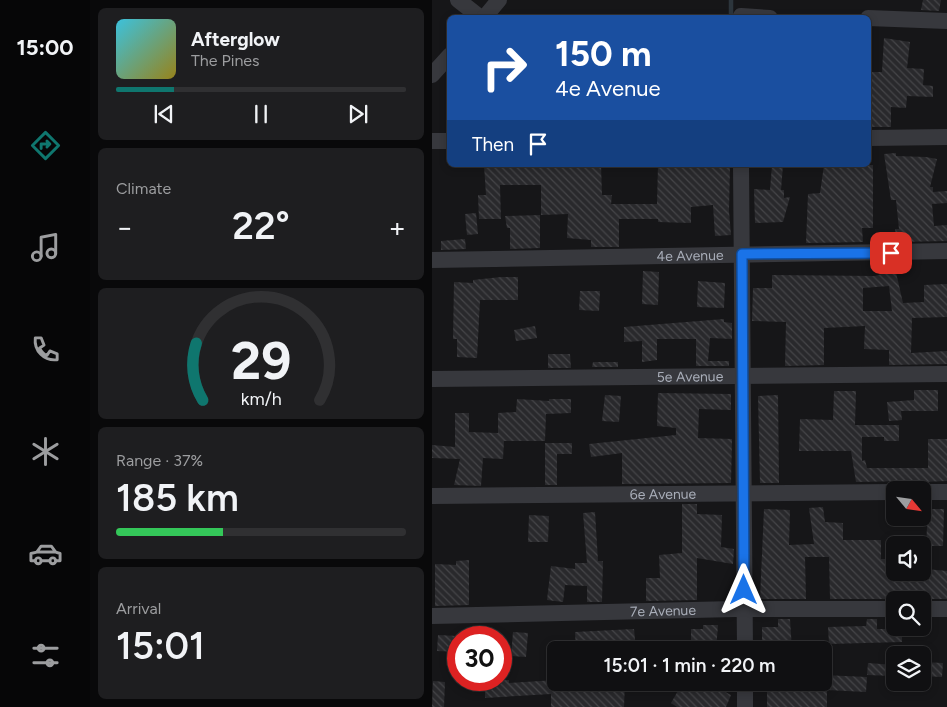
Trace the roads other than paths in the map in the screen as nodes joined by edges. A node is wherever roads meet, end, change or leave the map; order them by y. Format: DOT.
graph roads {
  1 [pos="458,0"];
  2 [pos="499,0"];
  3 [pos="478,15"];
  4 [pos="485,15"];
  5 [pos="871,18"];
  6 [pos="946,21"];
  7 [pos="447,58"];
  8 [pos="432,75"];
  9 [pos="946,137"];
  10 [pos="871,138"];
  11 [pos="447,141"];
  12 [pos="432,142"];
  13 [pos="741,167"];
  14 [pos="946,251"];
  15 [pos="738,254"];
  16 [pos="432,260"];
  17 [pos="946,374"];
  18 [pos="738,377"];
  19 [pos="432,379"];
  20 [pos="886,492"];
  21 [pos="931,492"];
  22 [pos="946,492"];
  23 [pos="739,494"];
  24 [pos="432,496"];
  25 [pos="740,609"];
  26 [pos="886,609"];
  27 [pos="931,609"];
  28 [pos="946,609"];
  29 [pos="432,616"];
  30 [pos="744,641"];
  31 [pos="745,691"];
  32 [pos="745,707"];
  1 -- 3 [label="street"];
  2 -- 4 [label="street"];
  5 -- 6 [label="street"];
  7 -- 8 [label="street"];
  9 -- 10 [label="street"];
  11 -- 12 [label="street"];
  13 -- 15 [label="street"];
  14 -- 15 [label="street, 4e Avenue"];
  15 -- 16 [label="street, 4e Avenue"];
  15 -- 18 [label="street"];
  17 -- 18 [label="street, 5e Avenue"];
  18 -- 19 [label="street, 5e Avenue"];
  18 -- 23 [label="street"];
  20 -- 23 [label="street, 6e Avenue"];
  21 -- 22 [label="street"];
  23 -- 24 [label="street, 6e Avenue"];
  23 -- 25 [label="street"];
  25 -- 26 [label="street, 7e Avenue"];
  25 -- 29 [label="street, 7e Avenue"];
  25 -- 30 [label="street"];
  27 -- 28 [label="street"];
  31 -- 32 [label="street"];
}
